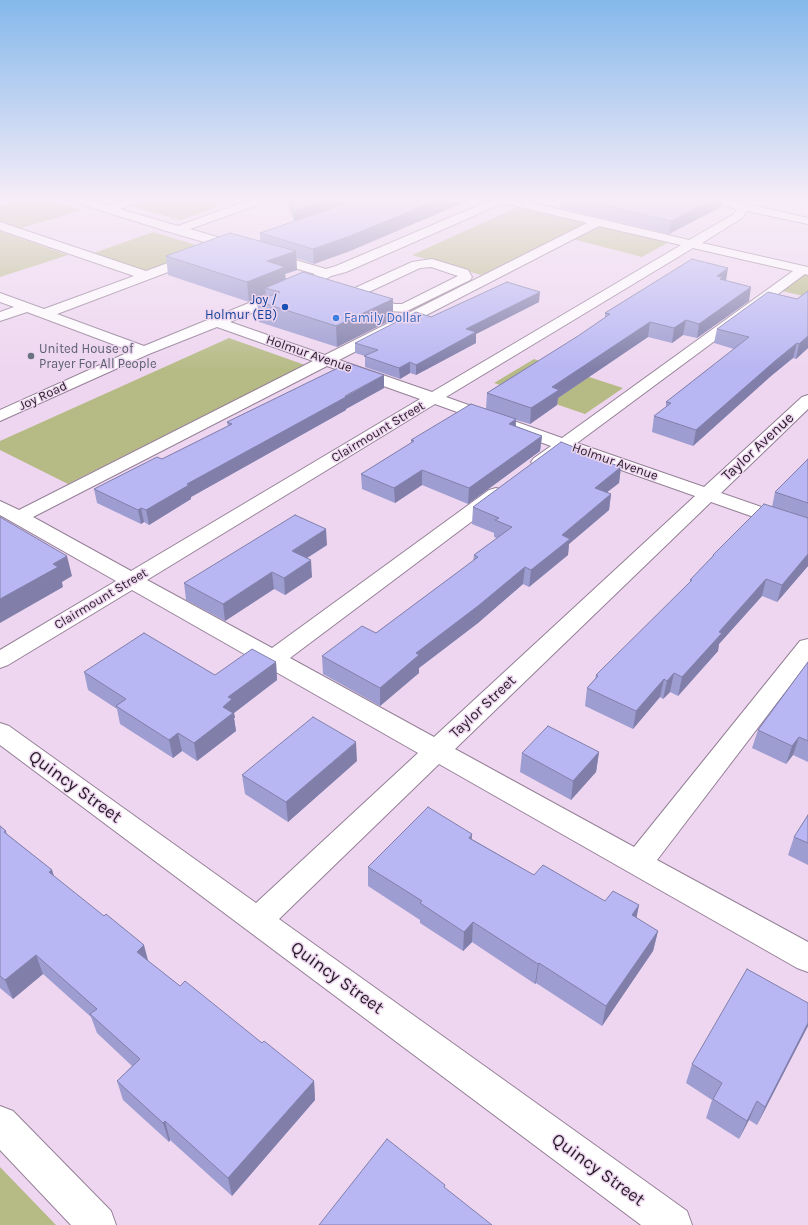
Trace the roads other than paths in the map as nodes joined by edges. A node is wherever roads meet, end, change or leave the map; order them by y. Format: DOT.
graph roads {
  1 [pos="86,255"];
  2 [pos="200,255"];
  3 [pos="261,255"];
  4 [pos="372,255"];
  5 [pos="425,255"];
  6 [pos="533,255"];
  7 [pos="672,255"];
  8 [pos="740,255"];
  9 [pos="432,263"];
  10 [pos="806,270"];
  11 [pos="326,273"];
  12 [pos="145,275"];
  13 [pos="310,283"];
  14 [pos="351,295"];
  15 [pos="0,297"];
  16 [pos="27,307"];
  17 [pos="43,314"];
  18 [pos="0,317"];
  19 [pos="218,322"];
  20 [pos="144,351"];
  21 [pos="327,360"];
  22 [pos="434,398"];
  23 [pos="808,400"];
  24 [pos="0,416"];
  25 [pos="564,444"];
  26 [pos="526,471"];
  27 [pos="508,486"];
  28 [pos="708,495"];
  29 [pos="0,507"];
  30 [pos="19,517"];
  31 [pos="808,530"];
  32 [pos="132,580"];
  33 [pos="808,646"];
  34 [pos="273,659"];
  35 [pos="0,660"];
  36 [pos="0,732"];
  37 [pos="437,750"];
  38 [pos="638,863"];
  39 [pos="258,920"];
  40 [pos="808,958"];
  41 [pos="0,1124"];
  42 [pos="97,1225"];
  43 [pos="673,1225"];
  1 -- 12 [label="street"];
  2 -- 12 [label="street"];
  3 -- 11 [label="street"];
  4 -- 11 [label="street, Joy Road"];
  5 -- 9 [label="street"];
  6 -- 21 [label="street"];
  7 -- 22 [label="street, Clairmount Street"];
  8 -- 10 [label="street"];
  9 -- 14 [label="street"];
  9 -- 14 [label="street"];
  10 -- 25 [label="street"];
  11 -- 13 [label="street, Joy Road"];
  12 -- 17 [label="street"];
  13 -- 14 [label="street"];
  13 -- 19 [label="street, Joy Road"];
  15 -- 16 [label="street"];
  16 -- 17 [label="street"];
  16 -- 18 [label="street"];
  17 -- 20 [label="street"];
  19 -- 20 [label="street, Joy Road"];
  19 -- 21 [label="street, Holmur Avenue"];
  20 -- 24 [label="street, Joy Road"];
  21 -- 22 [label="street, Holmur Avenue"];
  21 -- 30 [label="street"];
  22 -- 25 [label="street, Holmur Avenue"];
  22 -- 32 [label="street, Clairmount Street"];
  23 -- 28 [label="street, Taylor Avenue"];
  25 -- 26 [label="street"];
  25 -- 28 [label="street, Holmur Avenue"];
  27 -- 34 [label="street"];
  28 -- 31 [label="street, Holmur Avenue"];
  28 -- 37 [label="street, Taylor Street"];
  29 -- 30 [label="street"];
  30 -- 32 [label="street"];
  32 -- 34 [label="street"];
  32 -- 35 [label="street, Clairmount Street"];
  33 -- 38 [label="street"];
  34 -- 37 [label="street"];
  36 -- 39 [label="street, Quincy Street"];
  37 -- 38 [label="street"];
  37 -- 39 [label="street, Taylor Street"];
  38 -- 40 [label="street"];
  39 -- 43 [label="street, Quincy Street"];
  41 -- 42 [label="street"];
}
